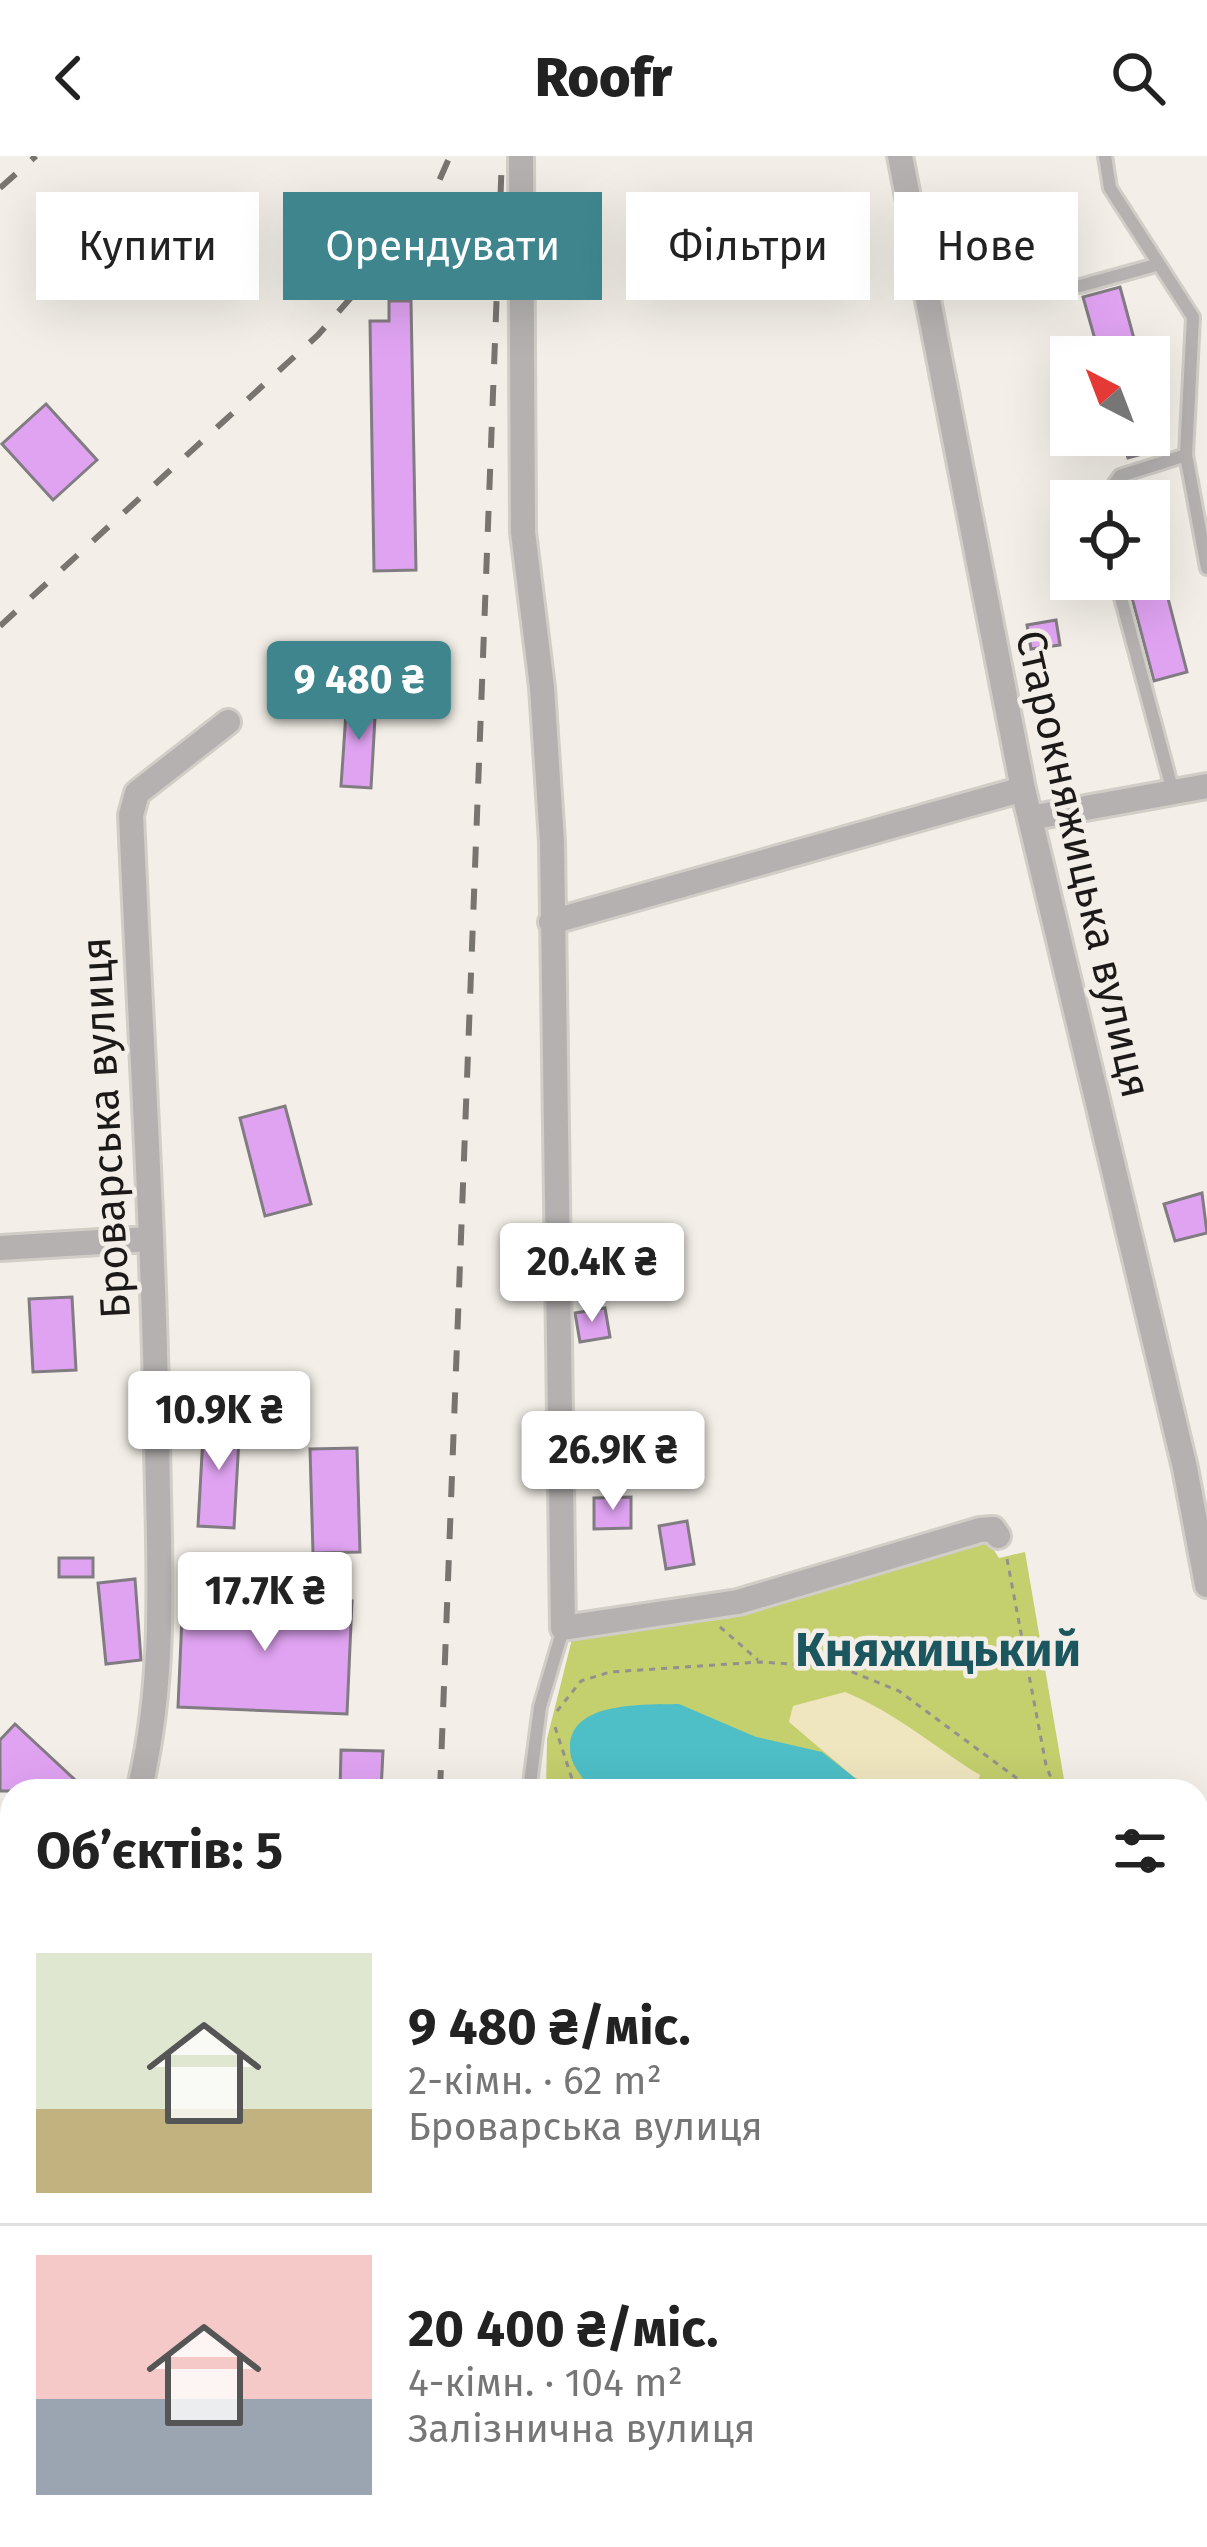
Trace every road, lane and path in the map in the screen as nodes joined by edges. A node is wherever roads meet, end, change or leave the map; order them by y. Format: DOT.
graph roads {
  1 [pos="521,156"];
  2 [pos="900,156"];
  3 [pos="1105,156"];
  4 [pos="1156,265"];
  5 [pos="1080,286"];
  6 [pos="1191,352"];
  7 [pos="1207,354"];
  8 [pos="1186,455"];
  9 [pos="1117,480"];
  10 [pos="1207,568"];
  11 [pos="1122,600"];
  12 [pos="228,722"];
  13 [pos="1207,786"];
  14 [pos="1023,789"];
  15 [pos="1173,792"];
  16 [pos="1030,818"];
  17 [pos="551,922"];
  18 [pos="150,1239"];
  19 [pos="0,1248"];
  20 [pos="1196,1464"];
  21 [pos="998,1536"];
  22 [pos="1207,1585"];
  23 [pos="700,1610"];
  24 [pos="563,1628"];
  25 [pos="760,1662"];
  26 [pos="143,1779"];
  27 [pos="531,1779"];
  28 [pos="572,1779"];
  29 [pos="1018,1779"];
  30 [pos="1052,1779"];
  1 -- 17 [label="street"];
  2 -- 14 [label="street, Старокняжицька вулиця"];
  3 -- 4 [label="lane"];
  4 -- 5 [label="lane"];
  4 -- 6 [label="lane"];
  6 -- 7 [label="lane"];
  6 -- 8 [label="lane"];
  8 -- 9 [label="lane"];
  8 -- 10 [label="lane"];
  11 -- 15 [label="lane"];
  12 -- 18 [label="street, Броварська вулиця"];
  13 -- 15 [label="street"];
  14 -- 16 [label="street, Старокняжицька вулиця"];
  14 -- 17 [label="street"];
  15 -- 16 [label="street"];
  16 -- 20 [label="street, Старокняжицька вулиця"];
  17 -- 24 [label="street"];
  18 -- 19 [label="street"];
  18 -- 26 [label="street, Броварська вулиця"];
  20 -- 22 [label="street, Старокняжицька вулиця"];
  21 -- 23 [label="street"];
  21 -- 30 [label="path"];
  23 -- 24 [label="street"];
  23 -- 25 [label="path"];
  24 -- 27 [label="lane"];
  25 -- 28 [label="path"];
  25 -- 29 [label="path"];
}
